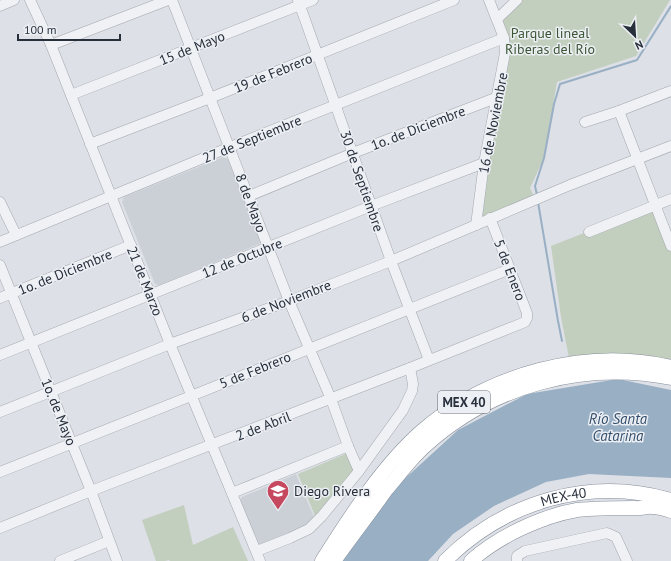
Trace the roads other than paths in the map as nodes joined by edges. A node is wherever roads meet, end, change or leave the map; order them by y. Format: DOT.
graph roads {
  1 [pos="14,0"];
  2 [pos="30,0"];
  3 [pos="168,0"];
  4 [pos="172,0"];
  5 [pos="313,0"];
  6 [pos="454,0"];
  7 [pos="489,0"];
  8 [pos="516,0"];
  9 [pos="299,3"];
  10 [pos="0,6"];
  11 [pos="497,19"];
  12 [pos="504,38"];
  13 [pos="50,45"];
  14 [pos="190,49"];
  15 [pos="318,55"];
  16 [pos="671,91"];
  17 [pos="71,95"];
  18 [pos="498,97"];
  19 [pos="210,98"];
  20 [pos="336,106"];
  21 [pos="619,111"];
  22 [pos="585,122"];
  23 [pos="90,144"];
  24 [pos="671,146"];
  25 [pos="230,147"];
  26 [pos="353,153"];
  27 [pos="638,159"];
  28 [pos="484,163"];
  29 [pos="111,196"];
  30 [pos="249,196"];
  31 [pos="671,200"];
  32 [pos="0,202"];
  33 [pos="655,205"];
  34 [pos="371,206"];
  35 [pos="490,218"];
  36 [pos="476,225"];
  37 [pos="588,232"];
  38 [pos="16,235"];
  39 [pos="0,242"];
  40 [pos="131,245"];
  41 [pos="671,246"];
  42 [pos="269,247"];
  43 [pos="391,261"];
  44 [pos="0,264"];
  45 [pos="510,269"];
  46 [pos="12,293"];
  47 [pos="151,295"];
  48 [pos="0,298"];
  49 [pos="289,300"];
  50 [pos="409,310"];
  51 [pos="525,322"];
  52 [pos="31,342"];
  53 [pos="170,344"];
  54 [pos="310,348"];
  55 [pos="0,355"];
  56 [pos="429,360"];
  57 [pos="671,367"];
  58 [pos="410,368"];
  59 [pos="671,378"];
  60 [pos="51,392"];
  61 [pos="191,396"];
  62 [pos="331,399"];
  63 [pos="0,412"];
  64 [pos="72,444"];
  65 [pos="211,446"];
  66 [pos="348,446"];
  67 [pos="359,471"];
  68 [pos="0,472"];
  69 [pos="91,491"];
  70 [pos="232,493"];
  71 [pos="671,500"];
  72 [pos="671,511"];
  73 [pos="0,528"];
  74 [pos="110,541"];
  75 [pos="257,551"];
  76 [pos="60,561"];
  77 [pos="117,561"];
  78 [pos="260,561"];
  79 [pos="322,561"];
  80 [pos="334,561"];
  81 [pos="444,561"];
  82 [pos="471,561"];
  83 [pos="516,561"];
  84 [pos="627,561"];
  1 -- 10 [label="street"];
  2 -- 13 [label="street, 21 de Marzo"];
  3 -- 13 [label="street"];
  4 -- 14 [label="street, 8 de Mayo"];
  5 -- 9 [label="street, 15 de Mayo"];
  6 -- 15 [label="street, 19 de Febrero"];
  7 -- 11 [label="street, 16 de Noviembre"];
  8 -- 11 [label="street"];
  9 -- 14 [label="street, 15 de Mayo"];
  9 -- 15 [label="street, 30 de Septiembre"];
  11 -- 12 [label="street, 16 de Noviembre"];
  12 -- 18 [label="street, 16 de Noviembre"];
  12 -- 20 [label="street, 27 de Septiembre"];
  13 -- 17 [label="street, 21 de Marzo"];
  14 -- 17 [label="street, 15 de Mayo"];
  14 -- 19 [label="street, 8 de Mayo"];
  15 -- 19 [label="street, 19 de Febrero"];
  15 -- 20 [label="street, 30 de Septiembre"];
  16 -- 21 [label="street"];
  17 -- 23 [label="street, 21 de Marzo"];
  18 -- 26 [label="street, 1o. de Diciembre"];
  18 -- 28 [label="street, 16 de Noviembre"];
  19 -- 23 [label="street, 19 de Febrero"];
  19 -- 25 [label="street, 8 de Mayo"];
  20 -- 25 [label="street, 27 de Septiembre"];
  20 -- 26 [label="street, 30 de Septiembre"];
  21 -- 22 [label="street"];
  21 -- 27 [label="street"];
  23 -- 29 [label="street, 21 de Marzo"];
  24 -- 27 [label="street, 6 de Noviembre"];
  25 -- 29 [label="street, 27 de Septiembre"];
  25 -- 30 [label="street, 8 de Mayo"];
  26 -- 30 [label="street, 1o. de Diciembre"];
  26 -- 34 [label="street, 30 de Septiembre"];
  27 -- 33 [label="street"];
  27 -- 35 [label="street, 6 de Noviembre"];
  28 -- 34 [label="street, 12 de Octubre"];
  28 -- 36 [label="street, 16 de Noviembre"];
  29 -- 38 [label="street, 27 de Septiembre"];
  29 -- 40 [label="street, 21 de Marzo"];
  30 -- 42 [label="street, 8 de Mayo"];
  31 -- 33 [label="street"];
  32 -- 38 [label="street"];
  33 -- 37 [label="street"];
  33 -- 41 [label="street"];
  34 -- 42 [label="street, 12 de Octubre"];
  34 -- 43 [label="street, 30 de Septiembre"];
  35 -- 36 [label="street, 6 de Noviembre"];
  35 -- 45 [label="street, 5 de Enero"];
  36 -- 43 [label="street, 6 de Noviembre"];
  38 -- 39 [label="street, 27 de Septiembre"];
  40 -- 46 [label="street, 1o. de Diciembre"];
  40 -- 47 [label="street, 21 de Marzo"];
  42 -- 47 [label="street, 12 de Octubre"];
  42 -- 49 [label="street, 8 de Mayo"];
  43 -- 49 [label="street, 6 de Noviembre"];
  43 -- 50 [label="street, 30 de Septiembre"];
  44 -- 46 [label="street, 1o. de Mayo"];
  45 -- 50 [label="street, 5 de Febrero"];
  45 -- 51 [label="street, 5 de Enero"];
  46 -- 48 [label="street, 1o. de Diciembre"];
  46 -- 52 [label="street, 1o. de Mayo"];
  47 -- 52 [label="street, 12 de Octubre"];
  47 -- 53 [label="street, 21 de Marzo"];
  49 -- 53 [label="street, 6 de Noviembre"];
  49 -- 54 [label="street, 8 de Mayo"];
  50 -- 54 [label="street, 5 de Febrero"];
  50 -- 56 [label="street, 30 de Septiembre"];
  51 -- 56 [label="street, 2 de Abril"];
  52 -- 55 [label="street, 12 de Octubre"];
  52 -- 60 [label="street, 1o. de Mayo"];
  53 -- 60 [label="street, 6 de Noviembre"];
  53 -- 61 [label="street, 21 de Marzo"];
  54 -- 61 [label="street, 5 de Febrero"];
  54 -- 62 [label="street, 8 de Mayo"];
  56 -- 58 [label="street, 2 de Abril"];
  57 -- 79 [label="highway, MEX 40"];
  58 -- 62 [label="street, 2 de Abril"];
  58 -- 67 [label="street"];
  59 -- 80 [label="highway, MEX 40"];
  60 -- 63 [label="street, 6 de Noviembre"];
  60 -- 64 [label="street, 1o. de Mayo"];
  61 -- 64 [label="street, 5 de Febrero"];
  61 -- 65 [label="street, 21 de Marzo"];
  62 -- 65 [label="street, 2 de Abril"];
  62 -- 66 [label="street, 8 de Mayo"];
  64 -- 68 [label="street, 5 de Febrero"];
  64 -- 69 [label="street, 1o. de Mayo"];
  65 -- 69 [label="street, 2 de Abril"];
  65 -- 70 [label="street, 21 de Marzo"];
  66 -- 67 [label="street, 8 de Mayo"];
  66 -- 70 [label="street"];
  67 -- 75 [label="street"];
  69 -- 73 [label="street, 2 de Abril"];
  69 -- 74 [label="street, 1o. de Mayo"];
  70 -- 75 [label="street, 21 de Marzo"];
  71 -- 81 [label="highway, MEX-40"];
  72 -- 82 [label="highway"];
  74 -- 76 [label="street"];
  74 -- 77 [label="street, 1o. de Mayo"];
  75 -- 78 [label="street, 21 de Marzo"];
  83 -- 84 [label="street"];
}
